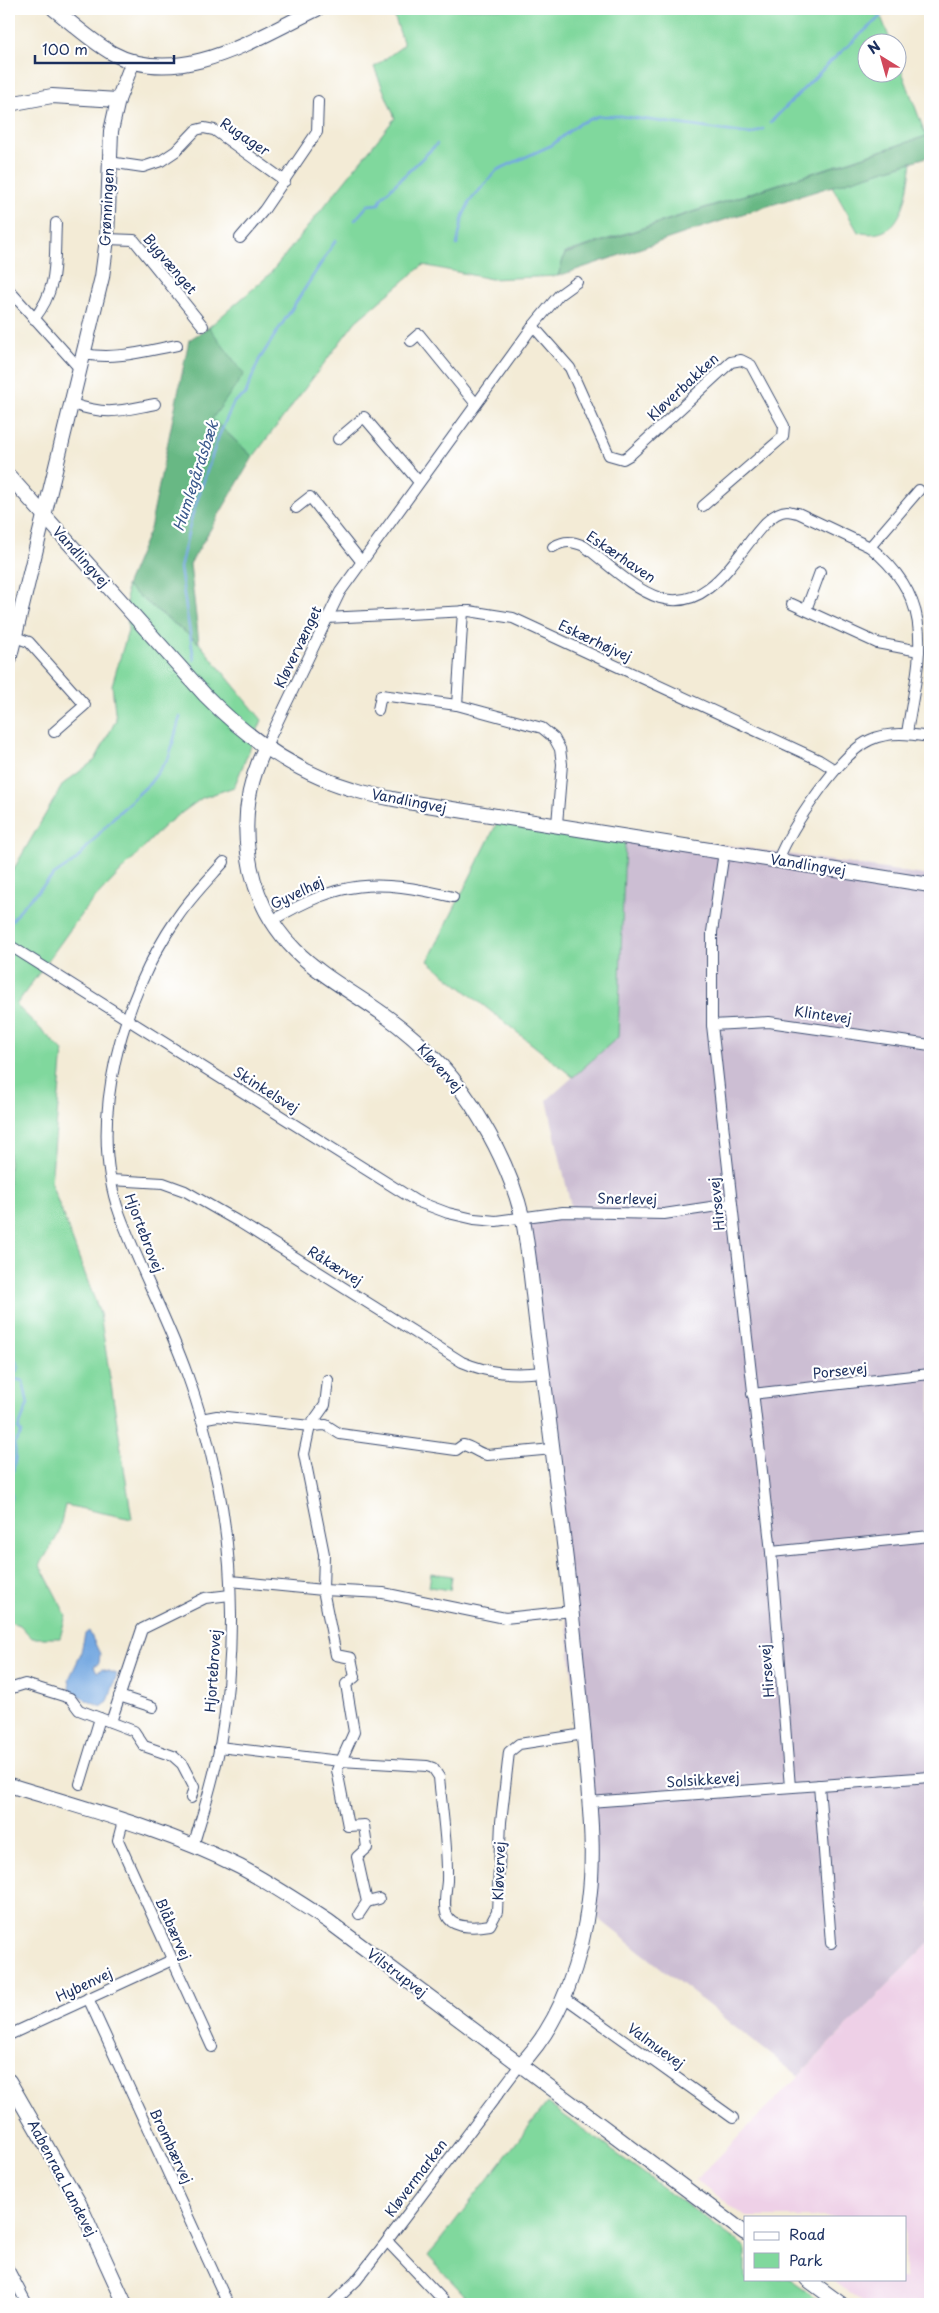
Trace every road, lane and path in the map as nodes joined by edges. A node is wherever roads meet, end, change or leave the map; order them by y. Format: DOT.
graph roads {
  1 [pos="54,9"];
  2 [pos="318,9"];
  3 [pos="133,61"];
  4 [pos="118,100"];
  5 [pos="318,101"];
  6 [pos="9,104"];
  7 [pos="109,162"];
  8 [pos="285,181"];
  9 [pos="56,223"];
  10 [pos="240,238"];
  11 [pos="106,239"];
  12 [pos="577,282"];
  13 [pos="9,290"];
  14 [pos="34,318"];
  15 [pos="203,326"];
  16 [pos="533,326"];
  17 [pos="411,341"];
  18 [pos="177,345"];
  19 [pos="84,354"];
  20 [pos="80,370"];
  21 [pos="72,404"];
  22 [pos="155,404"];
  23 [pos="476,404"];
  24 [pos="338,438"];
  25 [pos="9,476"];
  26 [pos="419,482"];
  27 [pos="919,490"];
  28 [pos="703,506"];
  29 [pos="296,508"];
  30 [pos="45,516"];
  31 [pos="553,547"];
  32 [pos="870,547"];
  33 [pos="361,562"];
  34 [pos="820,572"];
  35 [pos="792,604"];
  36 [pos="806,610"];
  37 [pos="463,611"];
  38 [pos="14,616"];
  39 [pos="326,618"];
  40 [pos="15,637"];
  41 [pos="920,651"];
  42 [pos="9,660"];
  43 [pos="457,705"];
  44 [pos="378,710"];
  45 [pos="54,732"];
  46 [pos="907,733"];
  47 [pos="930,737"];
  48 [pos="265,748"];
  49 [pos="835,770"];
  50 [pos="557,824"];
  51 [pos="724,852"];
  52 [pos="778,860"];
  53 [pos="224,862"];
  54 [pos="930,884"];
  55 [pos="453,898"];
  56 [pos="271,921"];
  57 [pos="9,945"];
  58 [pos="128,1020"];
  59 [pos="712,1025"];
  60 [pos="930,1045"];
  61 [pos="112,1180"];
  62 [pos="731,1204"];
  63 [pos="522,1218"];
  64 [pos="543,1372"];
  65 [pos="930,1374"];
  66 [pos="328,1380"];
  67 [pos="752,1394"];
  68 [pos="201,1418"];
  69 [pos="310,1426"];
  70 [pos="553,1449"];
  71 [pos="930,1536"];
  72 [pos="771,1552"];
  73 [pos="230,1581"];
  74 [pos="324,1590"];
  75 [pos="230,1595"];
  76 [pos="572,1611"];
  77 [pos="9,1689"];
  78 [pos="119,1696"];
  79 [pos="153,1707"];
  80 [pos="100,1718"];
  81 [pos="110,1722"];
  82 [pos="584,1734"];
  83 [pos="219,1747"];
  84 [pos="340,1761"];
  85 [pos="930,1778"];
  86 [pos="80,1784"];
  87 [pos="9,1785"];
  88 [pos="819,1785"];
  89 [pos="790,1787"];
  90 [pos="191,1798"];
  91 [pos="589,1802"];
  92 [pos="123,1821"];
  93 [pos="193,1846"];
  94 [pos="380,1899"];
  95 [pos="367,1902"];
  96 [pos="359,1914"];
  97 [pos="831,1943"];
  98 [pos="172,1960"];
  99 [pos="564,1997"];
  100 [pos="88,1998"];
  101 [pos="9,2035"];
  102 [pos="212,2047"];
  103 [pos="520,2065"];
  104 [pos="9,2081"];
  105 [pos="733,2118"];
  106 [pos="744,2232"];
  107 [pos="387,2241"];
  108 [pos="9,2270"];
  109 [pos="809,2280"];
  110 [pos="27,2304"];
  111 [pos="125,2304"];
  112 [pos="228,2304"];
  113 [pos="332,2304"];
  114 [pos="447,2304"];
  115 [pos="840,2304"];
  1 -- 3 [label="street"];
  2 -- 3 [label="street"];
  3 -- 4 [label="street, Grønningen"];
  4 -- 6 [label="street"];
  4 -- 7 [label="street, Grønningen"];
  5 -- 8 [label="street"];
  7 -- 8 [label="street, Rugager"];
  7 -- 11 [label="street, Grønningen"];
  8 -- 10 [label="street"];
  9 -- 14 [label="street"];
  11 -- 15 [label="street, Bygvænget"];
  11 -- 19 [label="street, Grønningen"];
  12 -- 16 [label="street, Kløvervænget"];
  13 -- 14 [label="street"];
  14 -- 20 [label="street"];
  16 -- 23 [label="street, Kløvervænget"];
  16 -- 28 [label="street, Kløverbakken"];
  17 -- 23 [label="street"];
  18 -- 19 [label="street"];
  19 -- 20 [label="street, Grønningen"];
  20 -- 21 [label="street, Grønningen"];
  21 -- 22 [label="street"];
  21 -- 30 [label="street, Grønningen"];
  23 -- 26 [label="street, Kløvervænget"];
  24 -- 26 [label="street"];
  25 -- 30 [label="street, Vandlingvej"];
  26 -- 33 [label="street, Kløvervænget"];
  27 -- 32 [label="street"];
  29 -- 33 [label="street"];
  30 -- 38 [label="street, Grønningen"];
  30 -- 48 [label="street, Vandlingvej"];
  31 -- 32 [label="street, Eskærhaven"];
  32 -- 41 [label="street"];
  33 -- 39 [label="street, Kløvervænget"];
  34 -- 36 [label="street"];
  35 -- 36 [label="street"];
  36 -- 41 [label="street"];
  37 -- 39 [label="street, Eskærhøjvej"];
  37 -- 43 [label="street"];
  37 -- 49 [label="street, Eskærhøjvej"];
  38 -- 40 [label="street, Grønningen"];
  39 -- 48 [label="street, Kløvervænget"];
  40 -- 42 [label="street, Grønningen"];
  40 -- 45 [label="street"];
  41 -- 46 [label="street"];
  43 -- 44 [label="street"];
  43 -- 50 [label="street"];
  46 -- 47 [label="street"];
  46 -- 49 [label="street"];
  48 -- 50 [label="street, Vandlingvej"];
  48 -- 56 [label="street, Kløvervej"];
  49 -- 52 [label="street"];
  50 -- 51 [label="street, Vandlingvej"];
  51 -- 52 [label="street, Vandlingvej"];
  51 -- 59 [label="street, Hirsevej"];
  52 -- 54 [label="street, Vandlingvej"];
  53 -- 58 [label="street, Hjortebrovej"];
  55 -- 56 [label="street, Gyvelhøj"];
  56 -- 63 [label="street, Kløvervej"];
  57 -- 58 [label="street, Skinkelsvej"];
  58 -- 61 [label="street, Hjortebrovej"];
  58 -- 63 [label="street, Skinkelsvej"];
  59 -- 60 [label="street, Klintevej"];
  59 -- 62 [label="street, Hirsevej"];
  61 -- 64 [label="street, Råkærvej"];
  61 -- 68 [label="street, Hjortebrovej"];
  62 -- 63 [label="street, Snerlevej"];
  62 -- 67 [label="street, Hirsevej"];
  63 -- 64 [label="street, Kløvervej"];
  64 -- 70 [label="street, Kløvervej"];
  65 -- 67 [label="street, Porsevej"];
  66 -- 69 [label="street"];
  67 -- 72 [label="street, Hirsevej"];
  68 -- 69 [label="street"];
  68 -- 73 [label="street, Hjortebrovej"];
  69 -- 70 [label="street"];
  69 -- 74 [label="street"];
  70 -- 76 [label="street, Kløvervej"];
  71 -- 72 [label="street"];
  72 -- 89 [label="street, Hirsevej"];
  73 -- 74 [label="street"];
  73 -- 75 [label="street, Hjortebrovej"];
  74 -- 76 [label="street"];
  74 -- 84 [label="street"];
  75 -- 78 [label="street"];
  75 -- 83 [label="street, Hjortebrovej"];
  76 -- 82 [label="street, Kløvervej"];
  77 -- 80 [label="street"];
  78 -- 79 [label="street"];
  78 -- 81 [label="street"];
  80 -- 81 [label="street"];
  80 -- 86 [label="street"];
  81 -- 90 [label="street"];
  82 -- 84 [label="street, Kløvervej"];
  82 -- 91 [label="street, Kløvervej"];
  83 -- 84 [label="street"];
  83 -- 93 [label="street, Hjortebrovej"];
  84 -- 95 [label="street"];
  85 -- 88 [label="street, Solsikkevej"];
  87 -- 92 [label="street, Vilstrupvej"];
  88 -- 89 [label="street, Solsikkevej"];
  88 -- 97 [label="street"];
  89 -- 91 [label="street, Solsikkevej"];
  91 -- 99 [label="street, Kløvervej"];
  92 -- 93 [label="street, Vilstrupvej"];
  92 -- 98 [label="street, Blåbærvej"];
  93 -- 103 [label="street, Vilstrupvej"];
  94 -- 95 [label="street"];
  95 -- 96 [label="street"];
  98 -- 100 [label="street, Hybenvej"];
  98 -- 102 [label="street, Blåbærvej"];
  99 -- 103 [label="street, Kløvervej"];
  99 -- 105 [label="street, Valmuevej"];
  100 -- 101 [label="street, Hybenvej"];
  100 -- 112 [label="street, Brombærvej"];
  103 -- 106 [label="street, Vilstrupvej"];
  103 -- 107 [label="street, Kløvermarken"];
  104 -- 111 [label="street, Aabenraa Landevej"];
  107 -- 113 [label="street, Kløvermarken"];
  107 -- 114 [label="street"];
  108 -- 110 [label="street"];
  109 -- 115 [label="street"];
}
